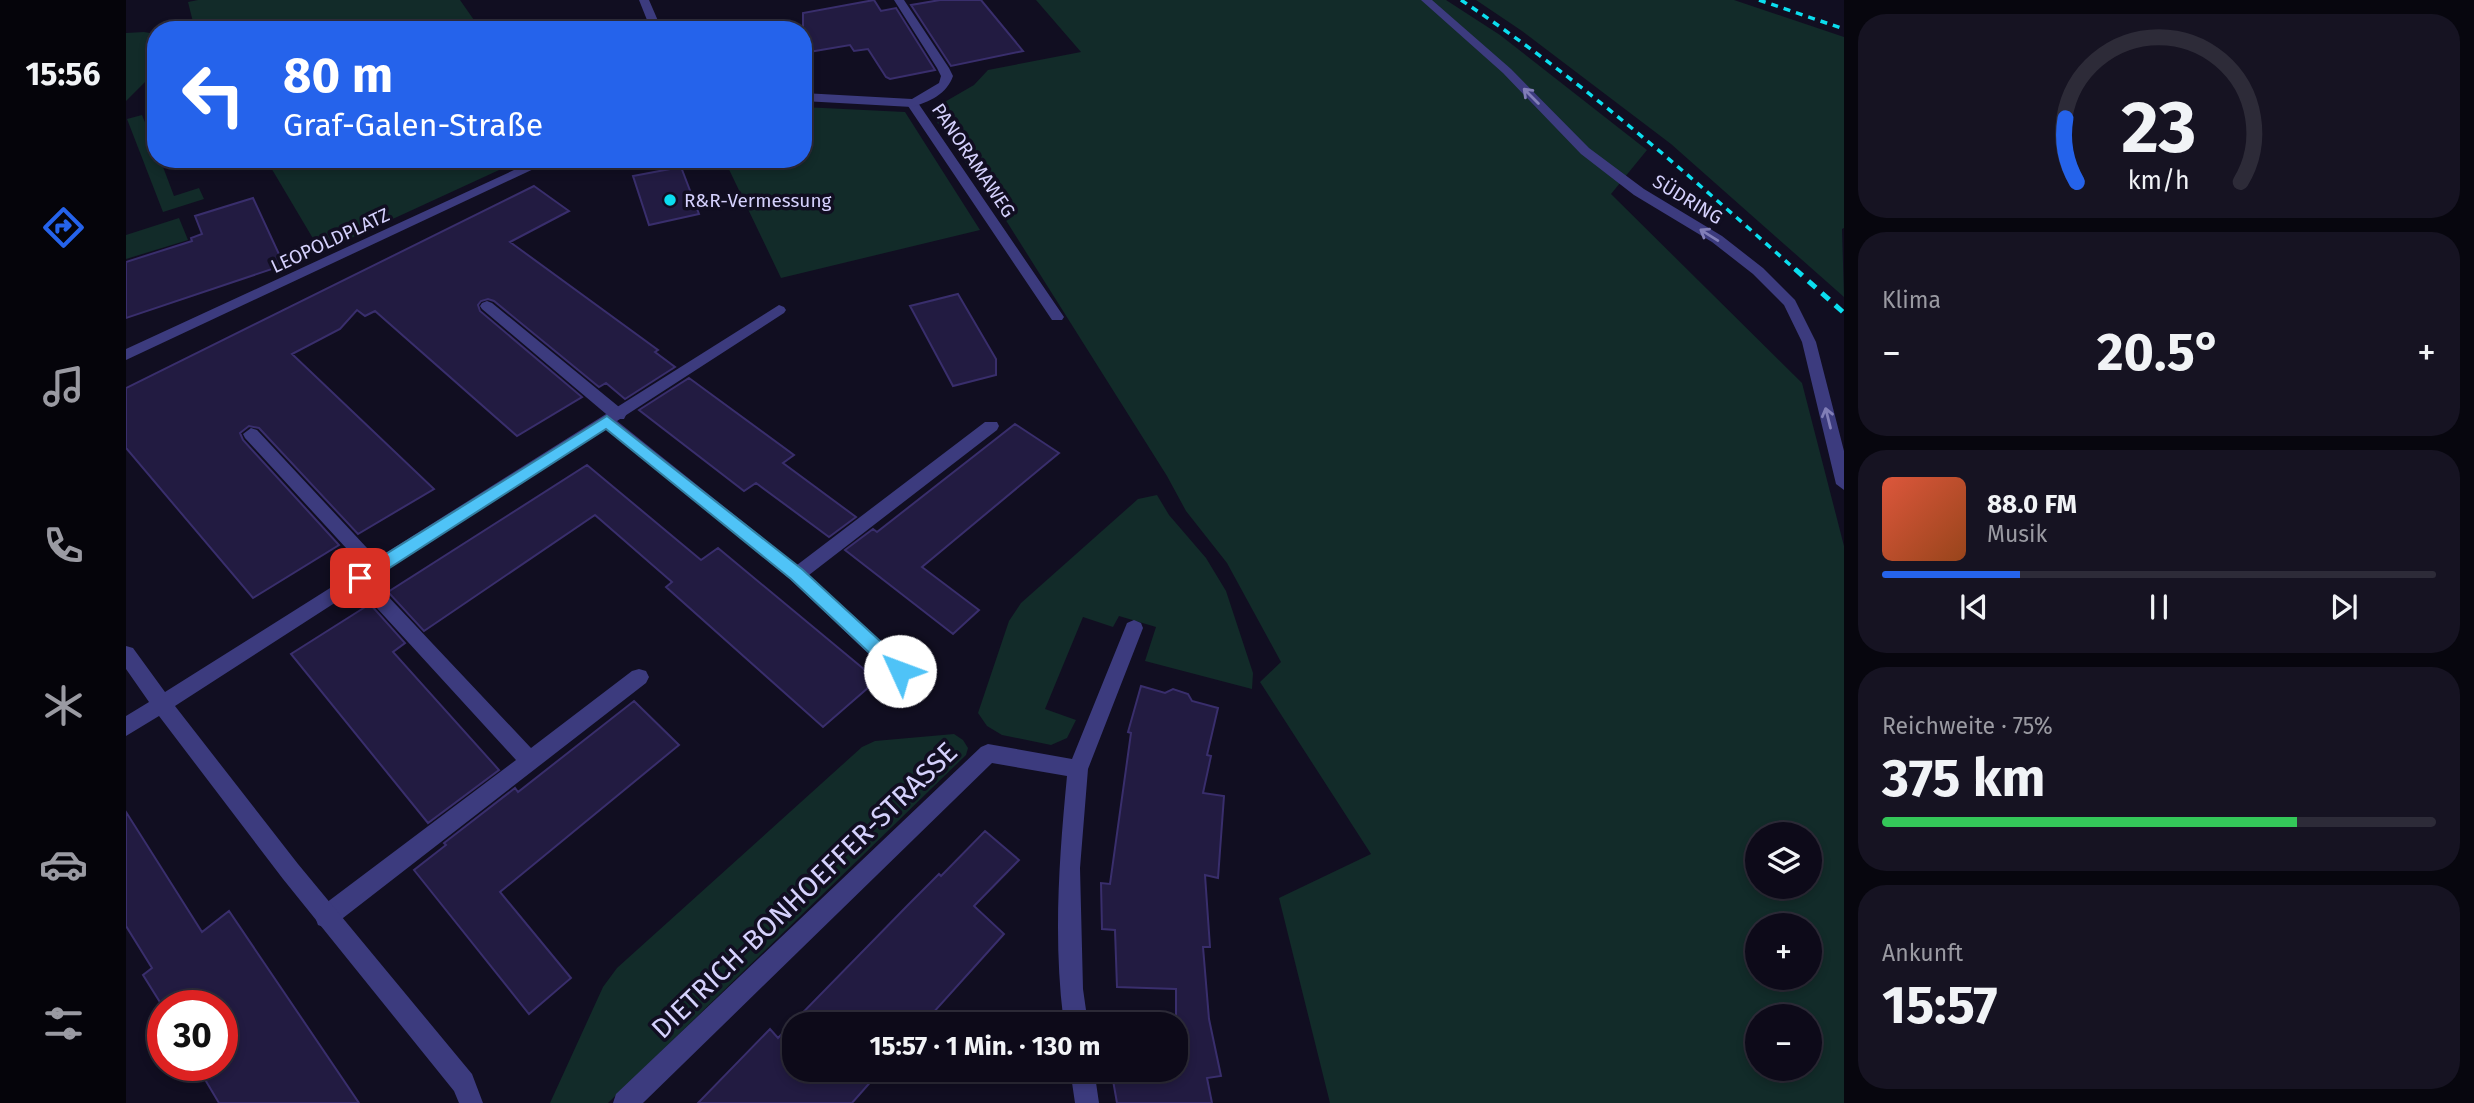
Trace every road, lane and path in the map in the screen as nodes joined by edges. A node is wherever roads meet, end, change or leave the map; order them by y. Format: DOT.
graph roads {
  1 [pos="644,0"];
  2 [pos="899,0"];
  3 [pos="1426,0"];
  4 [pos="653,21"];
  5 [pos="812,97"];
  6 [pos="912,103"];
  7 [pos="531,168"];
  8 [pos="487,306"];
  9 [pos="779,310"];
  10 [pos="1057,317"];
  11 [pos="126,355"];
  12 [pos="612,418"];
  13 [pos="991,426"];
  14 [pos="251,435"];
  15 [pos="1844,484"];
  16 [pos="368,573"];
  17 [pos="797,575"];
  18 [pos="1134,628"];
  19 [pos="126,654"];
  20 [pos="900,671"];
  21 [pos="639,677"];
  22 [pos="161,704"];
  23 [pos="126,727"];
  24 [pos="528,760"];
  25 [pos="1078,769"];
  26 [pos="326,917"];
  27 [pos="1074,1012"];
  28 [pos="1084,1082"];
  29 [pos="471,1103"];
  30 [pos="625,1103"];
  31 [pos="1087,1103"];
  1 -- 4 [label="street"];
  2 -- 6 [label="street, PANORAMAWEG"];
  15 -- 3 [label="street, SÜDRING, one-way"];
  5 -- 6 [label="street"];
  6 -- 10 [label="street, PANORAMAWEG"];
  7 -- 11 [label="street, LEOPOLDPLATZ"];
  8 -- 12 [label="street"];
  9 -- 12 [label="street"];
  12 -- 16 [label="street"];
  12 -- 17 [label="street"];
  13 -- 17 [label="street"];
  14 -- 16 [label="street"];
  16 -- 22 [label="street"];
  16 -- 24 [label="street"];
  17 -- 20 [label="street"];
  18 -- 25 [label="street"];
  19 -- 22 [label="street"];
  21 -- 24 [label="street"];
  22 -- 23 [label="street"];
  22 -- 26 [label="street"];
  24 -- 26 [label="street"];
  25 -- 27 [label="street"];
  25 -- 30 [label="street, DIETRICH-BONHOEFFER-STRASSE"];
  26 -- 29 [label="street"];
  28 -- 31 [label="street"];
}
